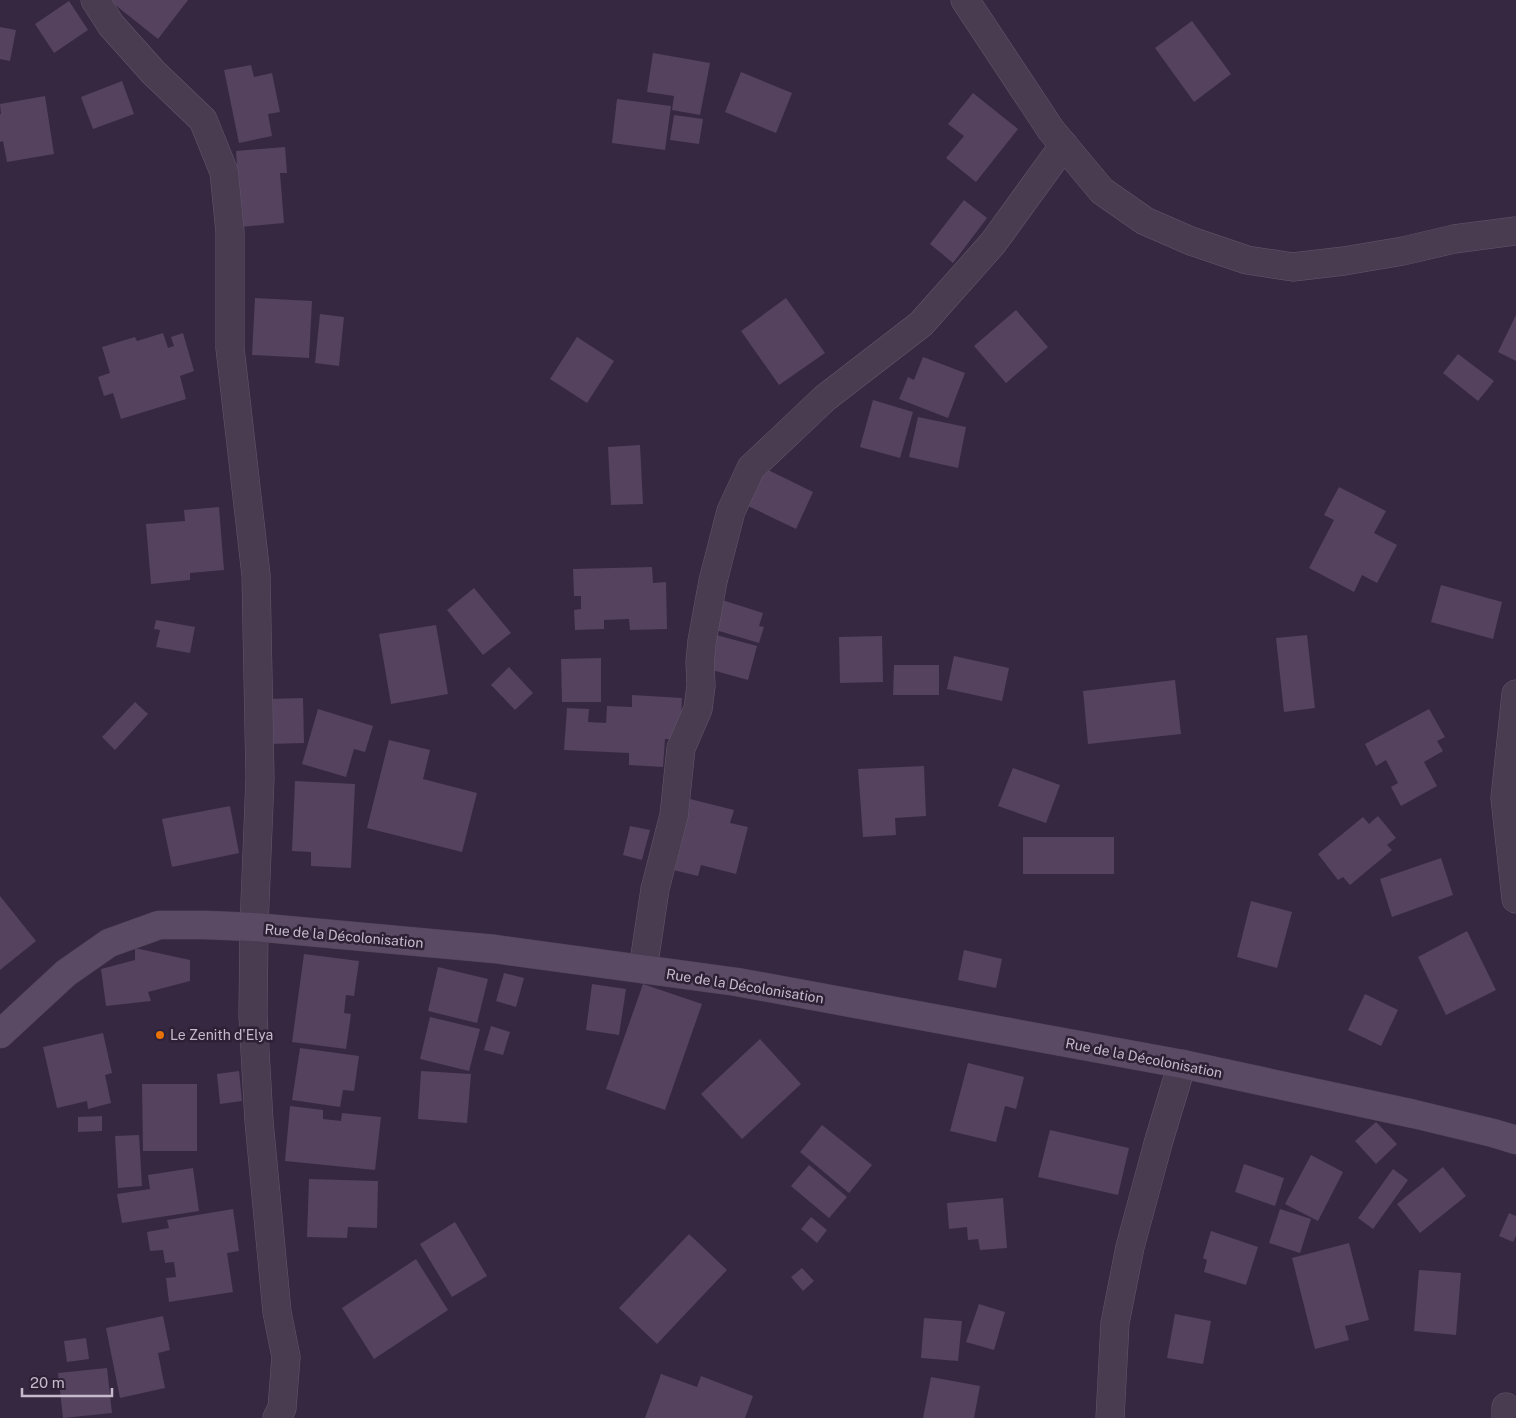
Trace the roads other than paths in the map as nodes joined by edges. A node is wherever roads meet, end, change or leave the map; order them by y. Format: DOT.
graph roads {
  1 [pos="95,0"];
  2 [pos="965,0"];
  3 [pos="1064,145"];
  4 [pos="1516,231"];
  5 [pos="1516,694"];
  6 [pos="1516,899"];
  7 [pos="254,927"];
  8 [pos="643,969"];
  9 [pos="0,1034"];
  10 [pos="1182,1064"];
  11 [pos="1516,1140"];
  12 [pos="277,1312"];
  13 [pos="277,1418"];
  14 [pos="300,1418"];
  15 [pos="1110,1418"];
  1 -- 7 [label="street"];
  2 -- 3 [label="street"];
  3 -- 4 [label="street"];
  3 -- 8 [label="street"];
  5 -- 6 [label="street"];
  7 -- 8 [label="street, Rue de la Décolonisation"];
  7 -- 9 [label="street, Rue de la Décolonisation"];
  7 -- 12 [label="street"];
  8 -- 10 [label="street, Rue de la Décolonisation"];
  10 -- 11 [label="street, Rue de la Décolonisation"];
  10 -- 15 [label="street"];
  12 -- 13 [label="street"];
  12 -- 14 [label="street"];
}
